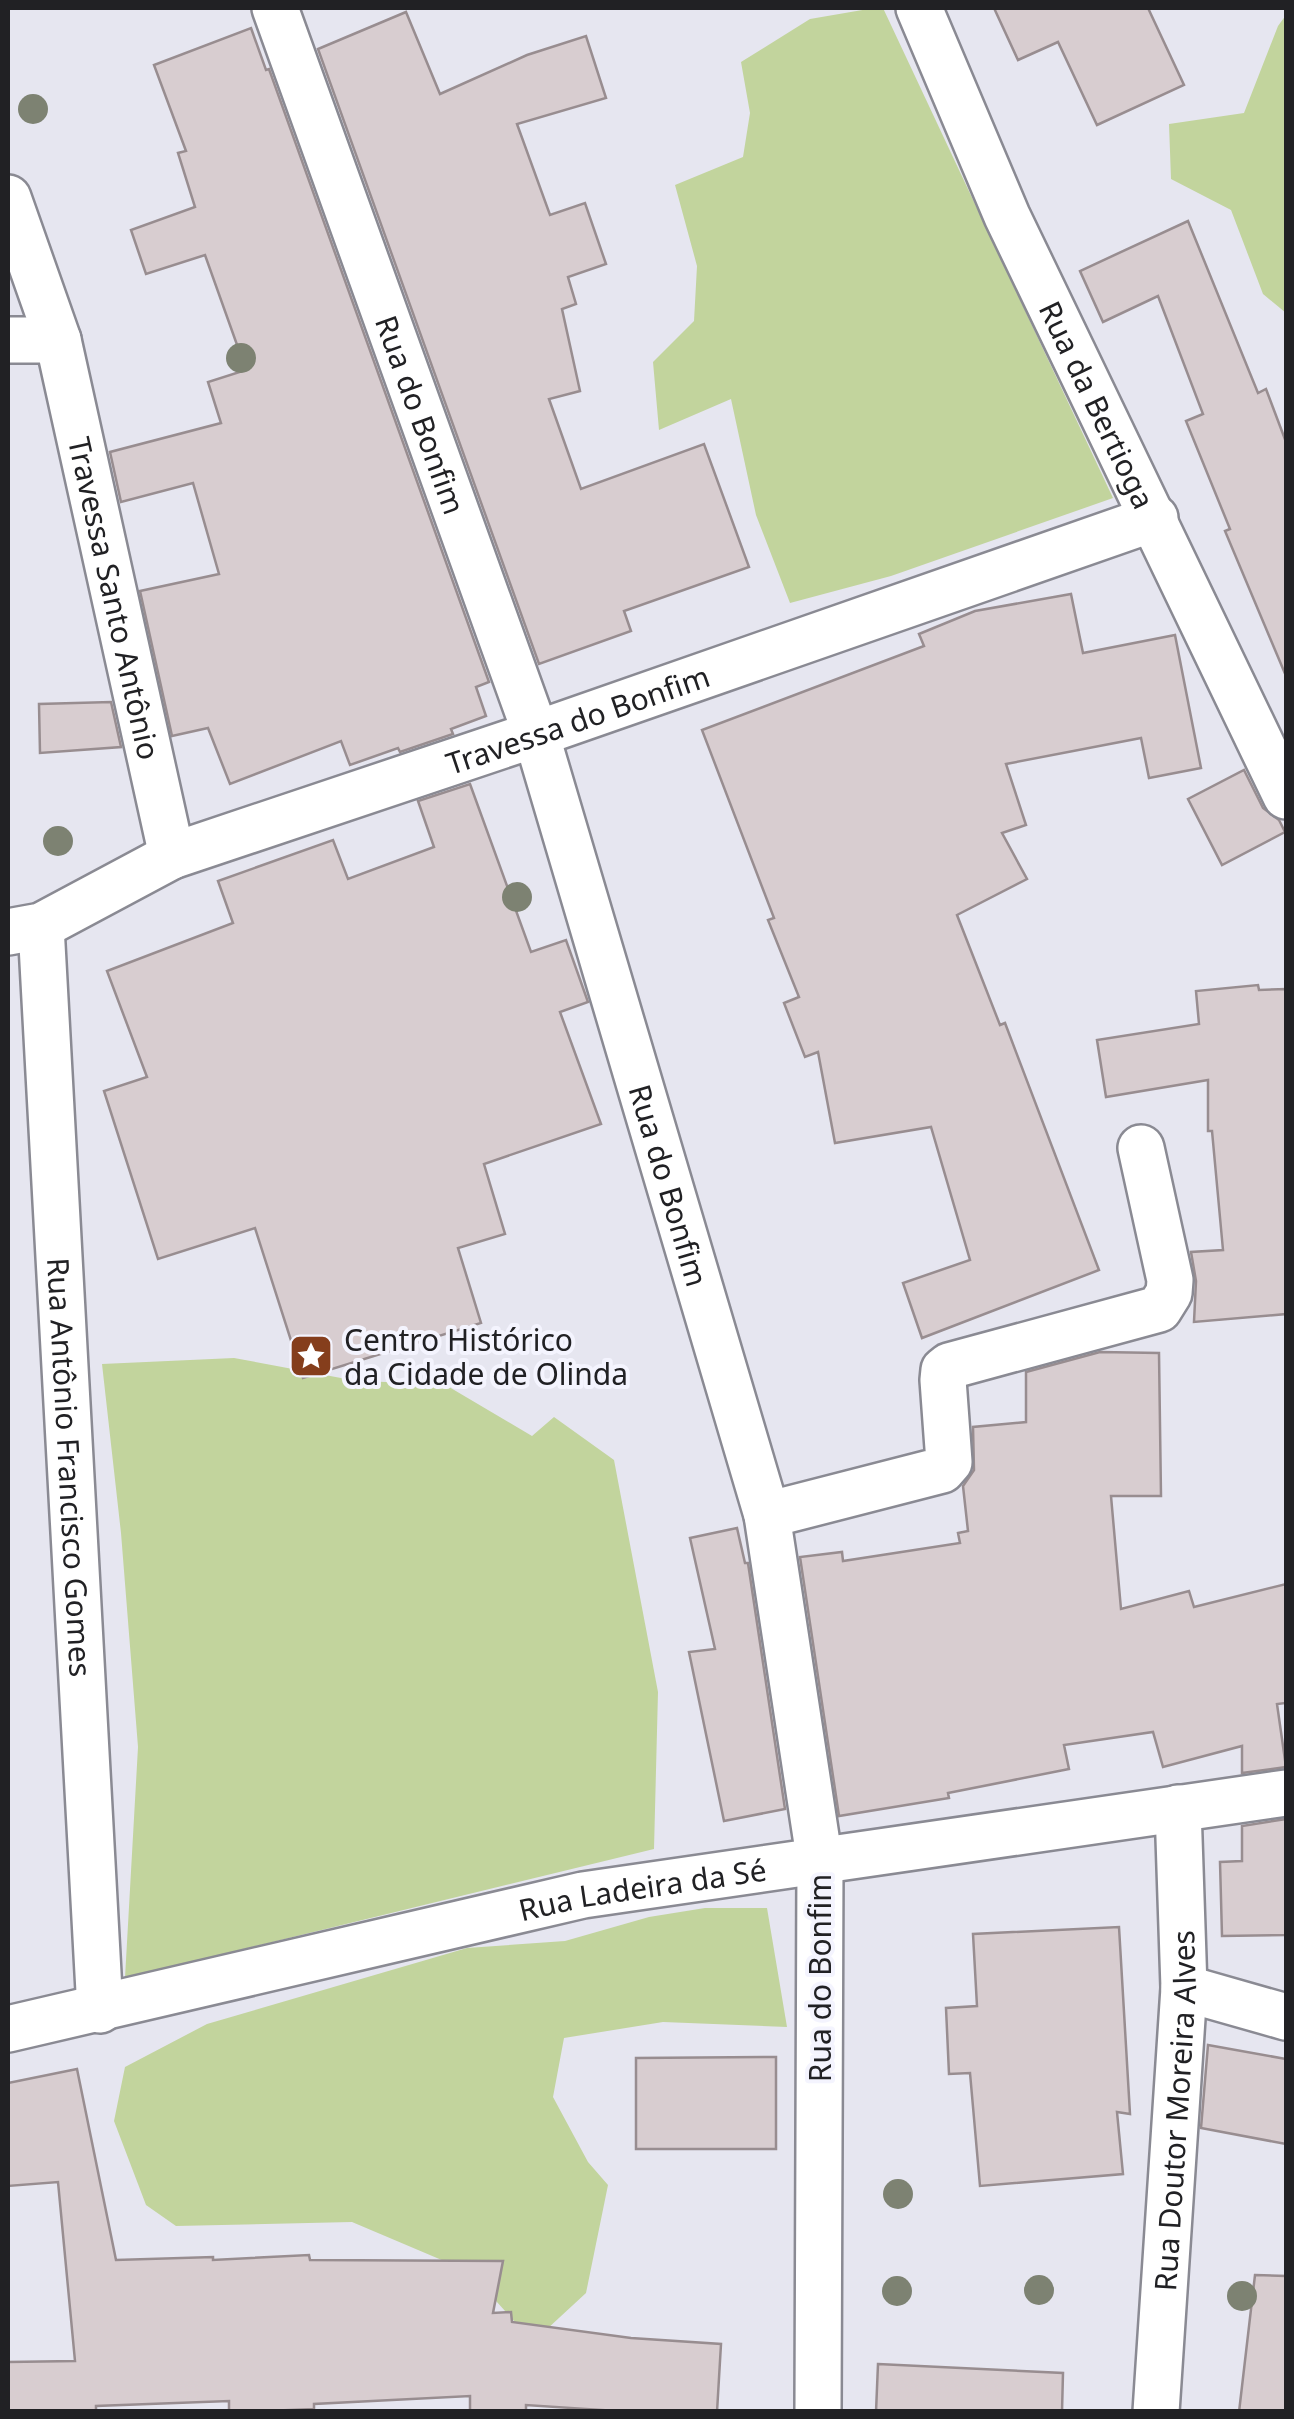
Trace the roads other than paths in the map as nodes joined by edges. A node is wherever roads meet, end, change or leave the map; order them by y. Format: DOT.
graph roads {
  1 [pos="276,8"];
  2 [pos="919,8"];
  3 [pos="8,198"];
  4 [pos="8,340"];
  5 [pos="58,340"];
  6 [pos="1155,518"];
  7 [pos="536,734"];
  8 [pos="1286,796"];
  9 [pos="172,856"];
  10 [pos="24,929"];
  11 [pos="1142,1148"];
  12 [pos="766,1515"];
  13 [pos="1286,1793"];
  14 [pos="1178,1808"];
  15 [pos="820,1863"];
  16 [pos="1184,1988"];
  17 [pos="100,2010"];
  18 [pos="1286,2017"];
  19 [pos="8,2029"];
  20 [pos="818,2412"];
  21 [pos="1156,2412"];
  1 -- 7 [label="street, Rua do Bonfim"];
  2 -- 6 [label="street, Rua da Bertioga"];
  3 -- 5 [label="street, Travessa Santo Antônio"];
  4 -- 5 [label="street"];
  5 -- 9 [label="street, Travessa Santo Antônio"];
  6 -- 7 [label="street, Travessa do Bonfim"];
  6 -- 8 [label="street, Rua da Bertioga"];
  7 -- 9 [label="street, Travessa do Bonfim"];
  7 -- 12 [label="street, Rua do Bonfim"];
  9 -- 10 [label="street, Travessa do Bonfim"];
  10 -- 17 [label="street, Rua Antônio Francisco Gomes"];
  11 -- 12 [label="street"];
  12 -- 15 [label="street, Rua do Bonfim"];
  13 -- 14 [label="street, Rua Ladeira da Sé"];
  14 -- 15 [label="street, Rua Ladeira da Sé"];
  14 -- 16 [label="street, Rua Doutor Moreira Alves"];
  15 -- 17 [label="street, Rua Ladeira da Sé"];
  15 -- 20 [label="street, Rua do Bonfim"];
  16 -- 18 [label="street"];
  16 -- 21 [label="street, Rua Doutor Moreira Alves"];
  17 -- 19 [label="street, Rua Ladeira da Sé"];
}
